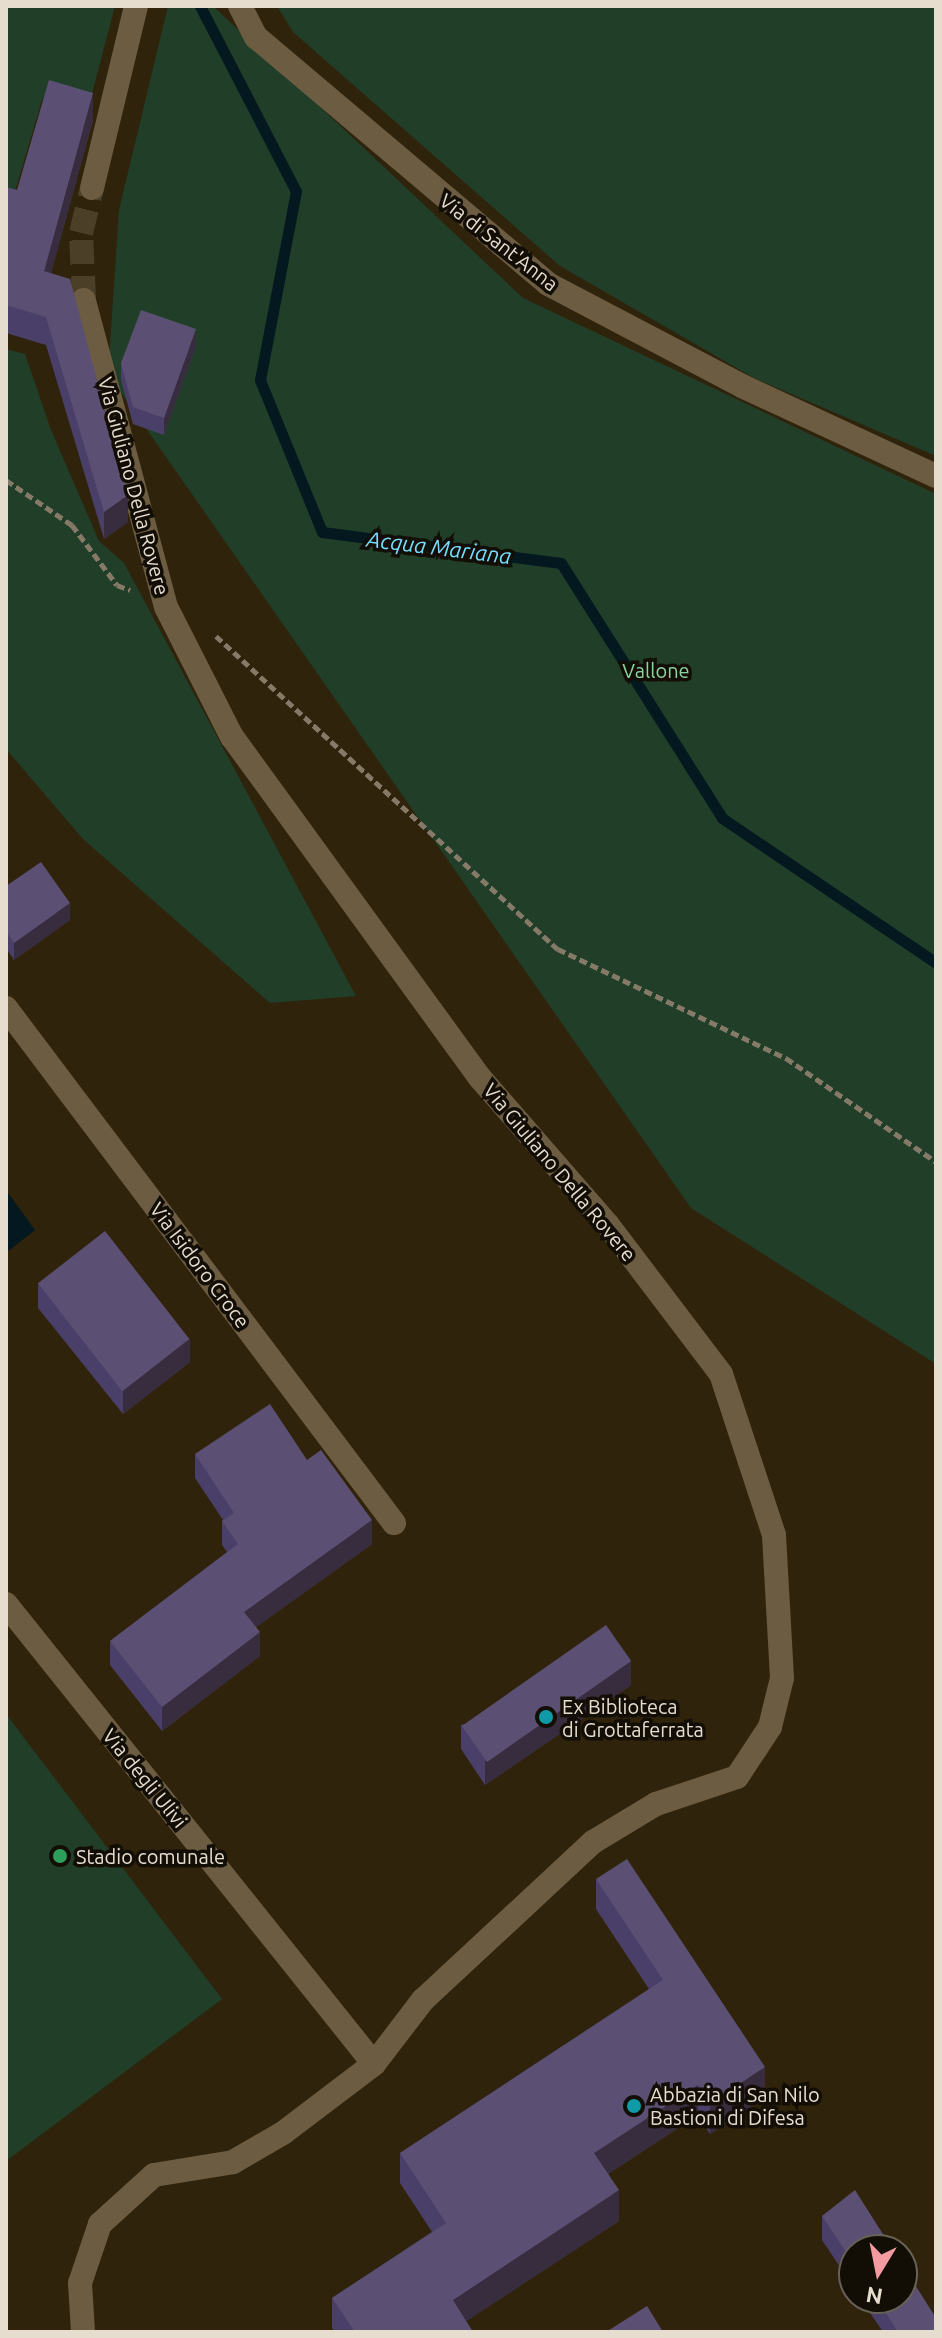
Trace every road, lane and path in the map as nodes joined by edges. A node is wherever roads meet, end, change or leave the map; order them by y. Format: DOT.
graph roads {
  1 [pos="136,6"];
  2 [pos="240,6"];
  3 [pos="92,188"];
  4 [pos="84,300"];
  5 [pos="936,476"];
  6 [pos="6,480"];
  7 [pos="166,607"];
  8 [pos="6,1008"];
  9 [pos="936,1162"];
  10 [pos="394,1523"];
  11 [pos="6,1604"];
  12 [pos="374,2064"];
  13 [pos="83,2332"];
  1 -- 3 [label="street"];
  2 -- 5 [label="street, Via di Sant'Anna"];
  4 -- 7 [label="street, Via Giuliano Della Rovere"];
  6 -- 7 [label="path"];
  7 -- 9 [label="path"];
  7 -- 12 [label="street, Via Giuliano Della Rovere"];
  8 -- 10 [label="street, Via Isidoro Croce"];
  11 -- 12 [label="street, Via degli Ulivi"];
  12 -- 13 [label="street"];
}
